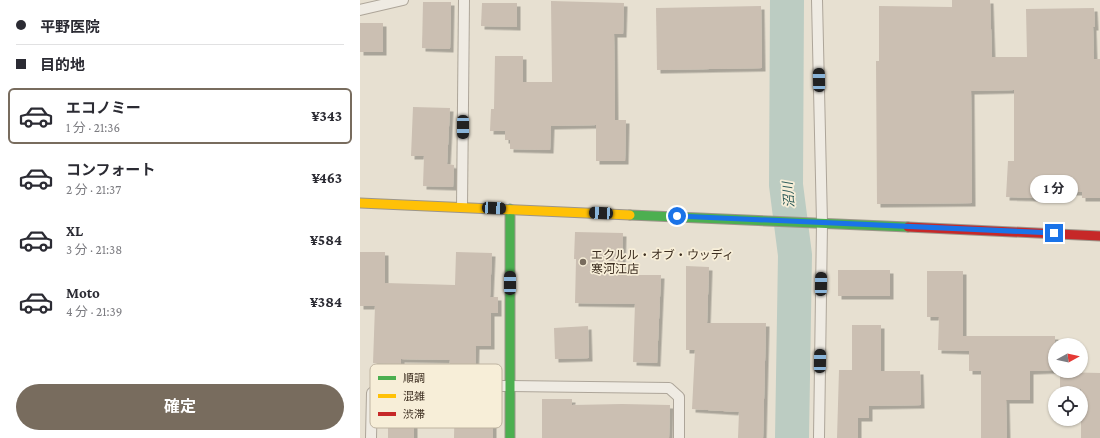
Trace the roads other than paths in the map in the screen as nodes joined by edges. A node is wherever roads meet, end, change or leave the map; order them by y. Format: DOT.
graph roads {
  1 [pos="403,0"];
  2 [pos="464,0"];
  3 [pos="817,0"];
  4 [pos="360,10"];
  5 [pos="360,203"];
  6 [pos="462,207"];
  7 [pos="510,209"];
  8 [pos="822,223"];
  9 [pos="1100,236"];
  10 [pos="502,386"];
  11 [pos="510,386"];
  12 [pos="510,438"];
  13 [pos="679,438"];
  14 [pos="819,438"];
  1 -- 4 [label="lane"];
  2 -- 6 [label="lane"];
  3 -- 8 [label="lane"];
  5 -- 6 [label="street"];
  6 -- 7 [label="street"];
  7 -- 8 [label="street"];
  7 -- 11 [label="street"];
  8 -- 9 [label="street"];
  8 -- 14 [label="lane"];
  10 -- 11 [label="lane"];
  11 -- 12 [label="street"];
  11 -- 13 [label="lane"];
}
